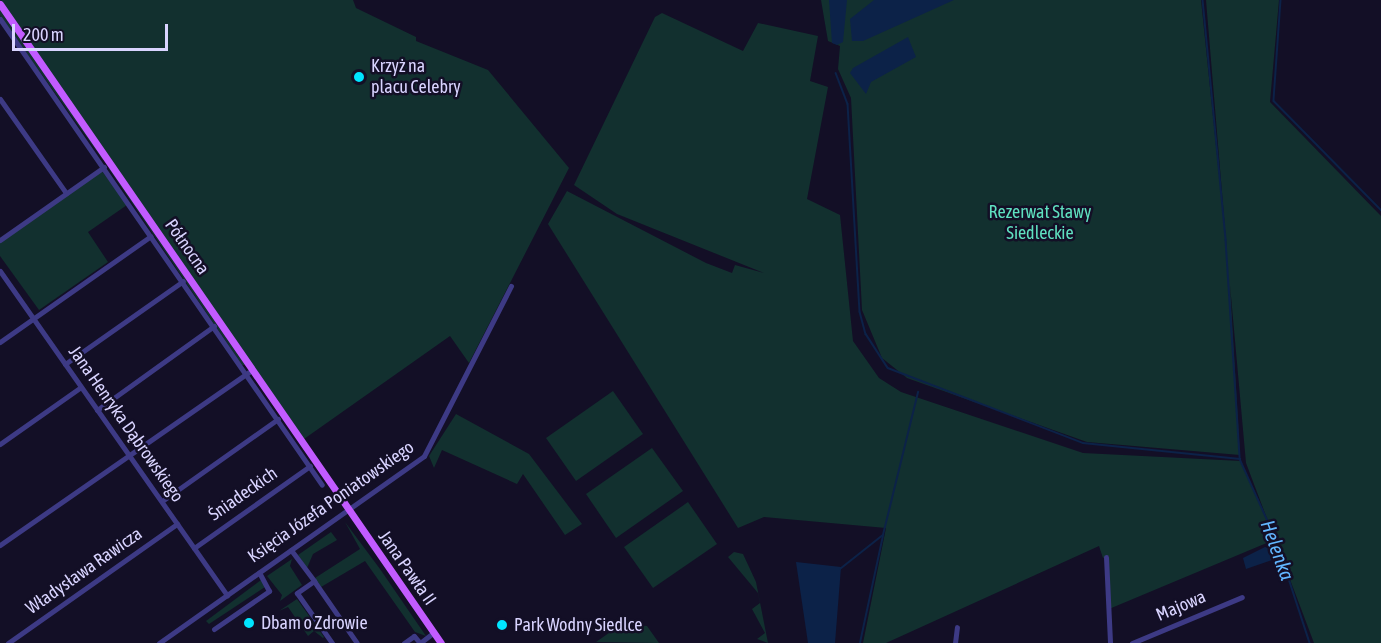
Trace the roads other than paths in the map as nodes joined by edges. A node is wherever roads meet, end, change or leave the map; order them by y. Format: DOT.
graph roads {
  1 [pos="0,4"];
  2 [pos="1,22"];
  3 [pos="0,99"];
  4 [pos="111,162"];
  5 [pos="103,168"];
  6 [pos="66,194"];
  7 [pos="151,236"];
  8 [pos="0,240"];
  9 [pos="0,270"];
  10 [pos="183,281"];
  11 [pos="511,286"];
  12 [pos="34,319"];
  13 [pos="214,326"];
  14 [pos="0,342"];
  15 [pos="65,364"];
  16 [pos="250,371"];
  17 [pos="81,387"];
  18 [pos="98,410"];
  19 [pos="278,419"];
  20 [pos="0,444"];
  21 [pos="129,455"];
  22 [pos="310,466"];
  23 [pos="322,485"];
  24 [pos="162,501"];
  25 [pos="348,510"];
  26 [pos="177,524"];
  27 [pos="0,545"];
  28 [pos="194,548"];
  29 [pos="291,550"];
  30 [pos="1106,557"];
  31 [pos="259,572"];
  32 [pos="314,581"];
  33 [pos="227,595"];
  34 [pos="1242,597"];
  35 [pos="957,627"];
  36 [pos="214,628"];
  37 [pos="434,632"];
  38 [pos="8,643"];
  39 [pos="159,643"];
  40 [pos="332,643"];
  41 [pos="357,643"];
  42 [pos="404,643"];
  43 [pos="441,643"];
  44 [pos="955,643"];
  45 [pos="1110,643"];
  46 [pos="1132,643"];
  1 -- 4 [label="main road, Północna"];
  2 -- 5 [label="street, Północna"];
  3 -- 6 [label="street"];
  4 -- 5 [label="street"];
  4 -- 16 [label="main road, Północna"];
  5 -- 6 [label="street"];
  5 -- 7 [label="street, Północna"];
  6 -- 8 [label="street"];
  7 -- 10 [label="street, Północna"];
  7 -- 12 [label="street"];
  9 -- 12 [label="street, Jana Henryka Dąbrowskiego"];
  10 -- 13 [label="street, Północna"];
  10 -- 15 [label="street"];
  11 -- 25 [label="street, Księcia Józefa Poniatowskiego"];
  12 -- 14 [label="street"];
  12 -- 15 [label="street, Jana Henryka Dąbrowskiego"];
  13 -- 16 [label="street, Północna"];
  13 -- 18 [label="street"];
  15 -- 17 [label="street, Jana Henryka Dąbrowskiego"];
  16 -- 19 [label="street, Północna"];
  16 -- 21 [label="street"];
  16 -- 25 [label="main road, Północna"];
  17 -- 18 [label="street, Jana Henryka Dąbrowskiego"];
  17 -- 20 [label="street"];
  18 -- 21 [label="street, Jana Henryka Dąbrowskiego"];
  19 -- 22 [label="street, Północna"];
  19 -- 24 [label="street"];
  21 -- 24 [label="street, Jana Henryka Dąbrowskiego"];
  21 -- 27 [label="street"];
  22 -- 23 [label="street, Północna"];
  22 -- 28 [label="street, Śniadeckich"];
  24 -- 26 [label="street, Jana Henryka Dąbrowskiego"];
  25 -- 29 [label="street, Księcia Józefa Poniatowskiego"];
  25 -- 37 [label="main road, Jana Pawła II"];
  26 -- 28 [label="street, Jana Henryka Dąbrowskiego"];
  26 -- 38 [label="street, Władysława Rawicza"];
  28 -- 33 [label="street, Jana Henryka Dąbrowskiego"];
  29 -- 31 [label="street, Księcia Józefa Poniatowskiego"];
  29 -- 32 [label="street"];
  30 -- 45 [label="street"];
  31 -- 33 [label="street, Księcia Józefa Poniatowskiego"];
  31 -- 36 [label="street"];
  32 -- 40 [label="street"];
  32 -- 41 [label="street"];
  33 -- 39 [label="street, Księcia Józefa Poniatowskiego"];
  34 -- 46 [label="street, Majowa"];
  35 -- 44 [label="street"];
  37 -- 42 [label="street"];
  37 -- 43 [label="main road, Jana Pawła II"];
}
